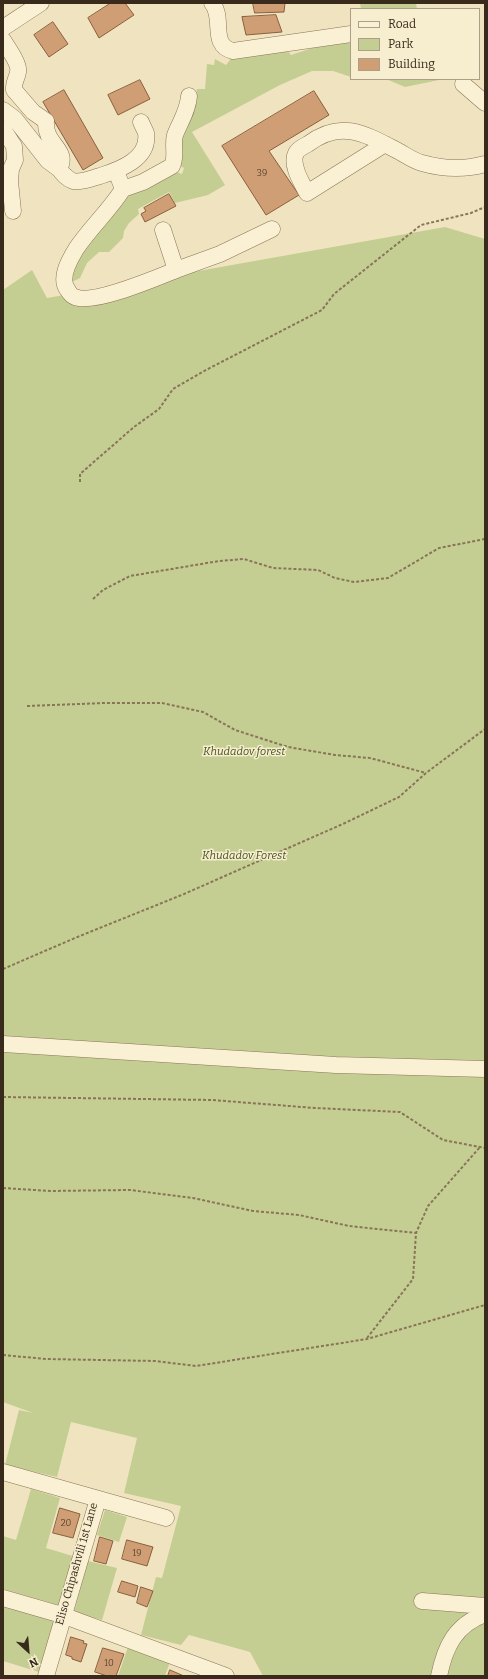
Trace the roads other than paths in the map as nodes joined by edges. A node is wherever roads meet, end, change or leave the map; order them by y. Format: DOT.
graph roads {
  1 [pos="41,3"];
  2 [pos="212,3"];
  3 [pos="3,28"];
  4 [pos="350,34"];
  5 [pos="3,40"];
  6 [pos="463,84"];
  7 [pos="189,96"];
  8 [pos="485,103"];
  9 [pos="3,110"];
  10 [pos="141,122"];
  11 [pos="3,129"];
  12 [pos="385,144"];
  13 [pos="485,164"];
  14 [pos="60,169"];
  15 [pos="116,171"];
  16 [pos="123,189"];
  17 [pos="13,211"];
  18 [pos="272,229"];
  19 [pos="163,230"];
  20 [pos="176,270"];
  21 [pos="3,1044"];
  22 [pos="485,1069"];
  23 [pos="3,1472"];
  24 [pos="98,1499"];
  25 [pos="166,1518"];
  26 [pos="3,1598"];
  27 [pos="422,1601"];
  28 [pos="485,1606"];
  29 [pos="485,1614"];
  30 [pos="62,1615"];
  31 [pos="217,1674"];
  32 [pos="46,1676"];
  33 [pos="439,1676"];
  1 -- 3 [label="street"];
  2 -- 4 [label="street"];
  5 -- 14 [label="street"];
  6 -- 8 [label="street"];
  7 -- 16 [label="street"];
  9 -- 14 [label="street"];
  10 -- 15 [label="street"];
  11 -- 17 [label="street"];
  12 -- 12 [label="street"];
  12 -- 13 [label="street"];
  14 -- 15 [label="street"];
  15 -- 16 [label="street"];
  16 -- 20 [label="street"];
  18 -- 20 [label="street"];
  19 -- 20 [label="street"];
  21 -- 22 [label="street"];
  23 -- 24 [label="street, Eliso Chipashvili 1st Lane"];
  24 -- 25 [label="street"];
  24 -- 30 [label="street, Eliso Chipashvili 1st Lane"];
  26 -- 30 [label="street"];
  27 -- 28 [label="street"];
  29 -- 33 [label="street"];
  30 -- 31 [label="street"];
  30 -- 32 [label="street, Eliso Chipashvili 1st Lane"];
}
